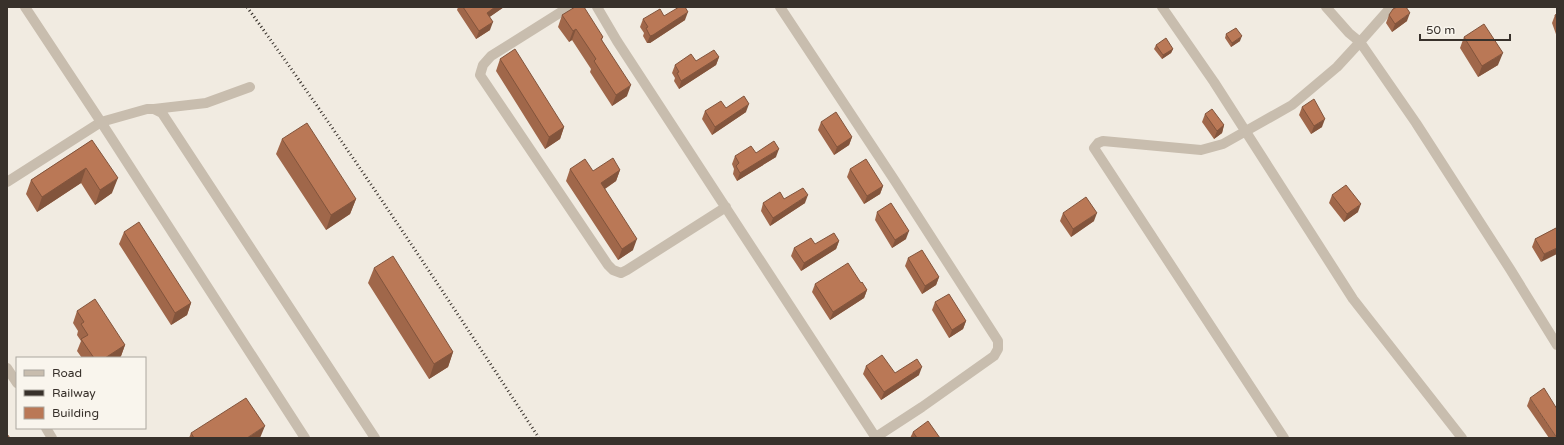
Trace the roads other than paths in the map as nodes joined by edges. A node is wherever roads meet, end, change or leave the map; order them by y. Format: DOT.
graph roads {
  1 [pos="25,7"];
  2 [pos="569,7"];
  3 [pos="596,7"];
  4 [pos="780,7"];
  5 [pos="1162,7"];
  6 [pos="1326,7"];
  7 [pos="1391,7"];
  8 [pos="1360,42"];
  9 [pos="250,87"];
  10 [pos="154,108"];
  11 [pos="101,122"];
  12 [pos="1246,132"];
  13 [pos="7,182"];
  14 [pos="726,207"];
  15 [pos="1556,343"];
  16 [pos="7,368"];
  17 [pos="16,382"];
  18 [pos="47,429"];
  19 [pos="1457,436"];
  20 [pos="876,437"];
  21 [pos="52,438"];
  22 [pos="305,438"];
  23 [pos="375,438"];
  24 [pos="1284,438"];
  1 -- 11 [label="street"];
  2 -- 14 [label="street"];
  3 -- 14 [label="street"];
  4 -- 20 [label="street"];
  5 -- 12 [label="street"];
  6 -- 8 [label="street"];
  7 -- 8 [label="street"];
  8 -- 12 [label="street"];
  8 -- 15 [label="street"];
  9 -- 10 [label="street"];
  10 -- 11 [label="street"];
  10 -- 23 [label="street"];
  11 -- 13 [label="street"];
  11 -- 22 [label="street"];
  12 -- 19 [label="street"];
  12 -- 24 [label="street"];
  14 -- 20 [label="street"];
  16 -- 17 [label="street"];
  18 -- 21 [label="street"];
}
